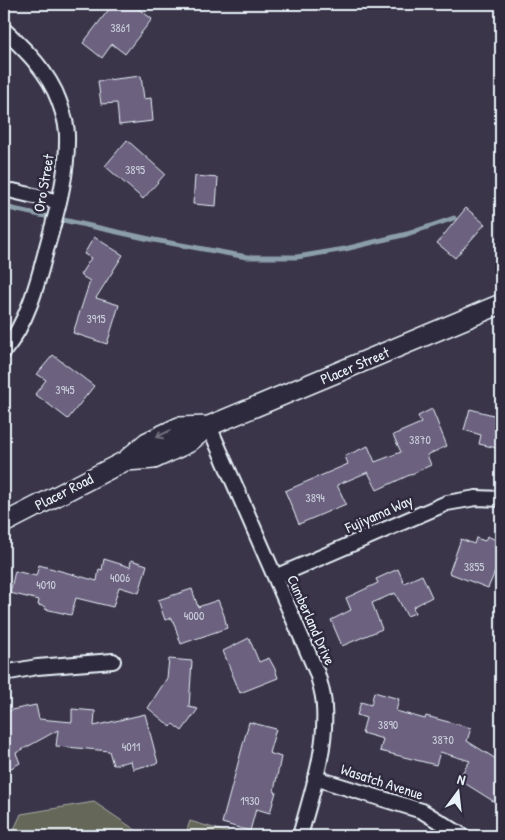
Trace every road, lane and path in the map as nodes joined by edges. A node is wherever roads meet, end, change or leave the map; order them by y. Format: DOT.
graph roads {
  1 [pos="4,30"];
  2 [pos="13,191"];
  3 [pos="59,202"];
  4 [pos="501,304"];
  5 [pos="4,351"];
  6 [pos="209,426"];
  7 [pos="501,499"];
  8 [pos="4,523"];
  9 [pos="275,577"];
  10 [pos="113,661"];
  11 [pos="4,673"];
  12 [pos="315,778"];
  13 [pos="300,836"];
  14 [pos="463,836"];
  1 -- 3 [label="street, Oro Street"];
  2 -- 3 [label="street"];
  3 -- 5 [label="street, Oro Street"];
  4 -- 6 [label="main road, Placer Street"];
  6 -- 8 [label="main road, Placer Road"];
  6 -- 9 [label="street, Cumberland Drive"];
  7 -- 9 [label="street, Fujiyama Way"];
  9 -- 12 [label="street, Cumberland Drive"];
  10 -- 11 [label="street"];
  12 -- 13 [label="street, Cumberland Drive"];
  12 -- 14 [label="street, Wasatch Avenue"];
}
